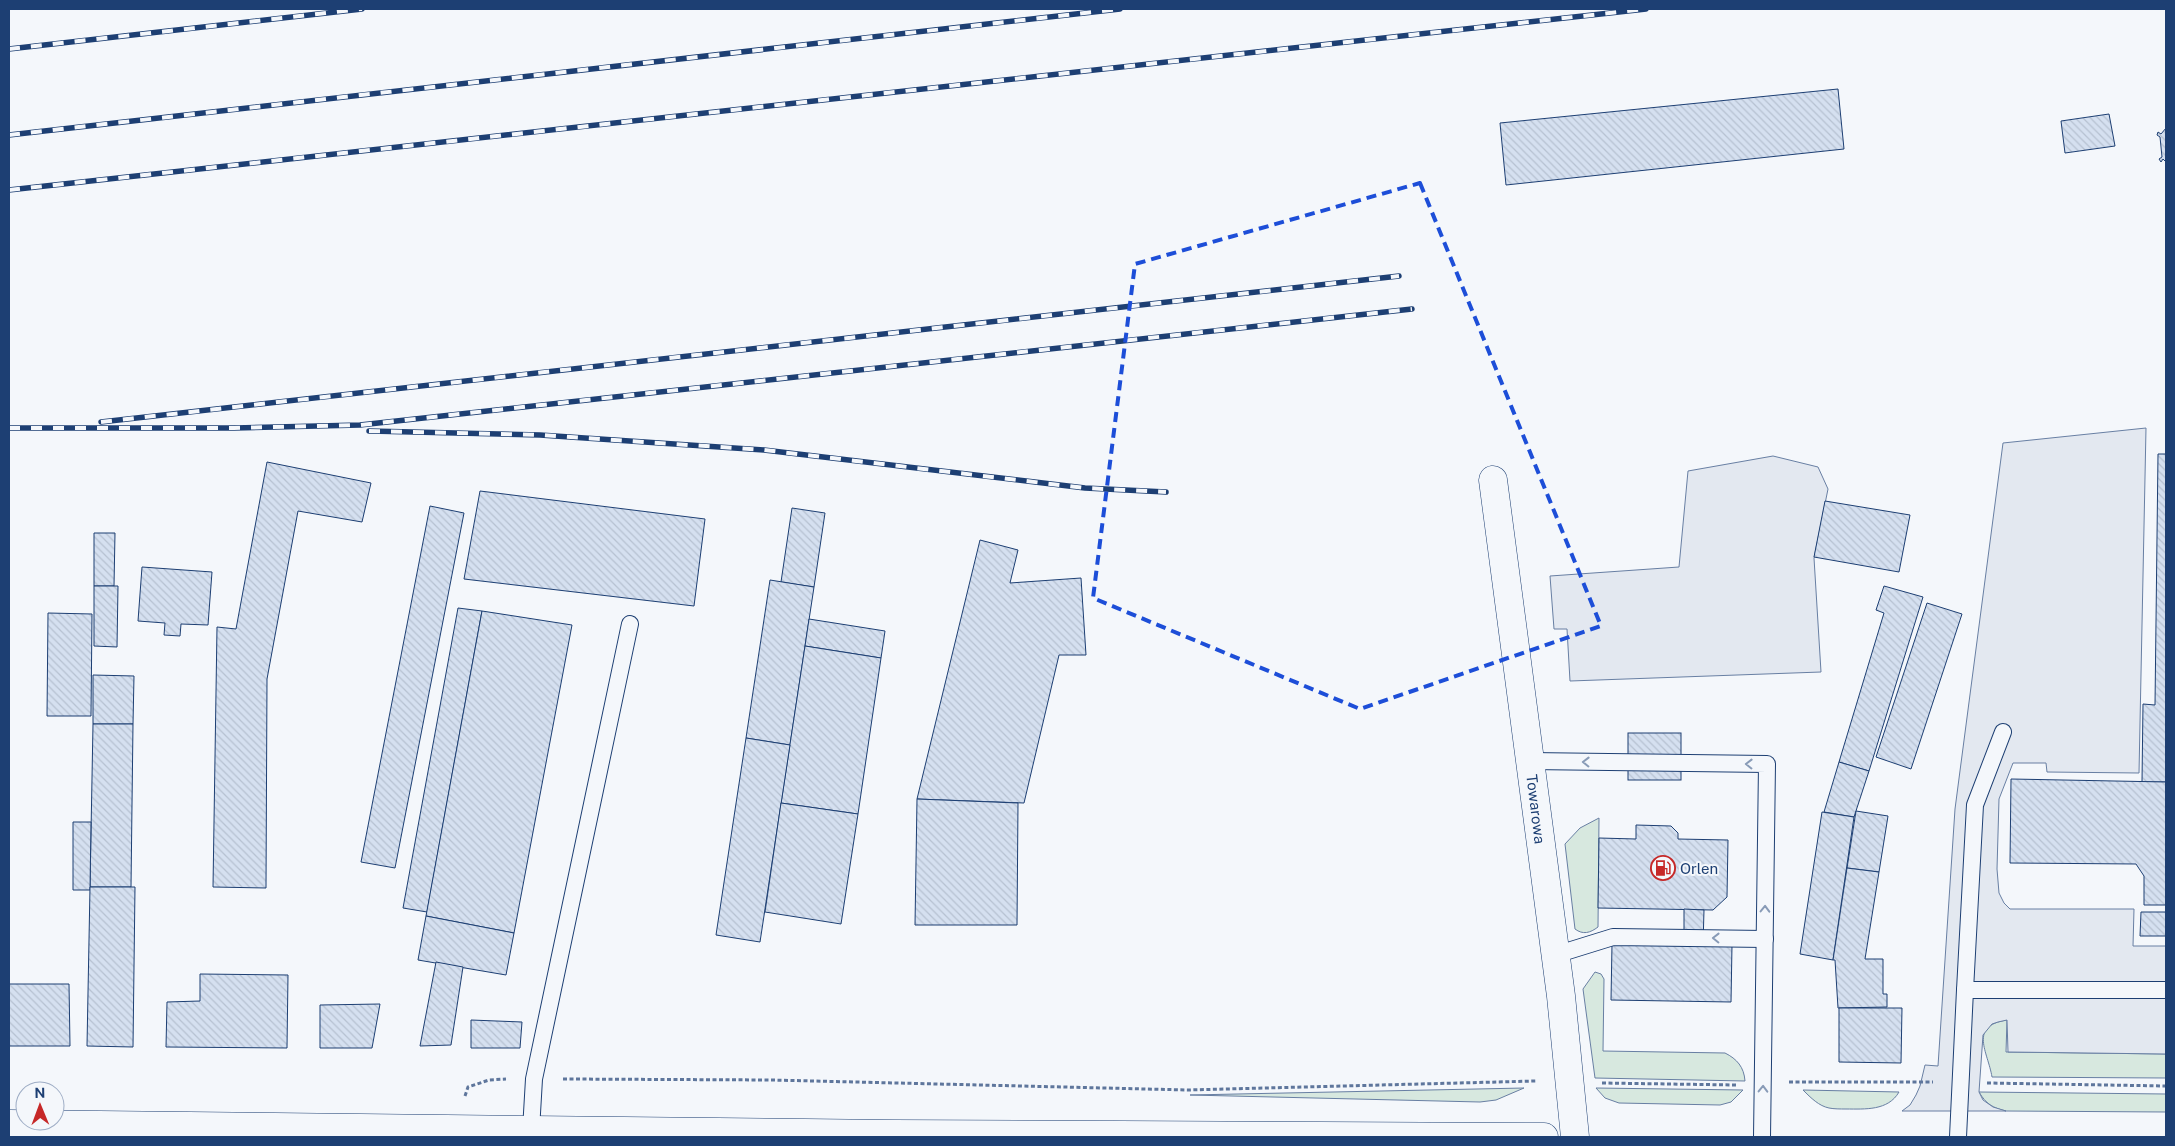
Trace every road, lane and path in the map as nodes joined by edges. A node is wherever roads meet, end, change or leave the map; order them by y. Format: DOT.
graph roads {
  1 [pos="1493,480"];
  2 [pos="630,624"];
  3 [pos="2003,732"];
  4 [pos="1530,761"];
  5 [pos="1765,939"];
  6 [pos="1555,955"];
  7 [pos="1965,990"];
  8 [pos="2166,990"];
  9 [pos="534,1079"];
  10 [pos="1763,1082"];
  11 [pos="1961,1082"];
  12 [pos="1570,1083"];
  13 [pos="2166,1086"];
  14 [pos="9,1124"];
  15 [pos="531,1130"];
  16 [pos="452,1133"];
  17 [pos="1544,1137"];
  18 [pos="1576,1137"];
  19 [pos="1762,1137"];
  20 [pos="1958,1137"];
  1 -- 4 [label="main road, Towarowa"];
  2 -- 9 [label="lane"];
  3 -- 7 [label="lane"];
  5 -- 4 [label="lane, one-way"];
  4 -- 6 [label="main road, Towarowa"];
  5 -- 6 [label="lane, one-way"];
  5 -- 10 [label="lane"];
  6 -- 12 [label="main road, Towarowa"];
  7 -- 8 [label="lane"];
  7 -- 11 [label="lane"];
  9 -- 12 [label="path"];
  9 -- 15 [label="lane"];
  9 -- 16 [label="path"];
  10 -- 11 [label="path"];
  10 -- 12 [label="path"];
  19 -- 10 [label="lane, one-way"];
  11 -- 13 [label="path"];
  11 -- 20 [label="lane"];
  12 -- 18 [label="main road, Towarowa"];
  14 -- 16 [label="main road"];
  15 -- 16 [label="main road"];
  15 -- 17 [label="main road"];
}
